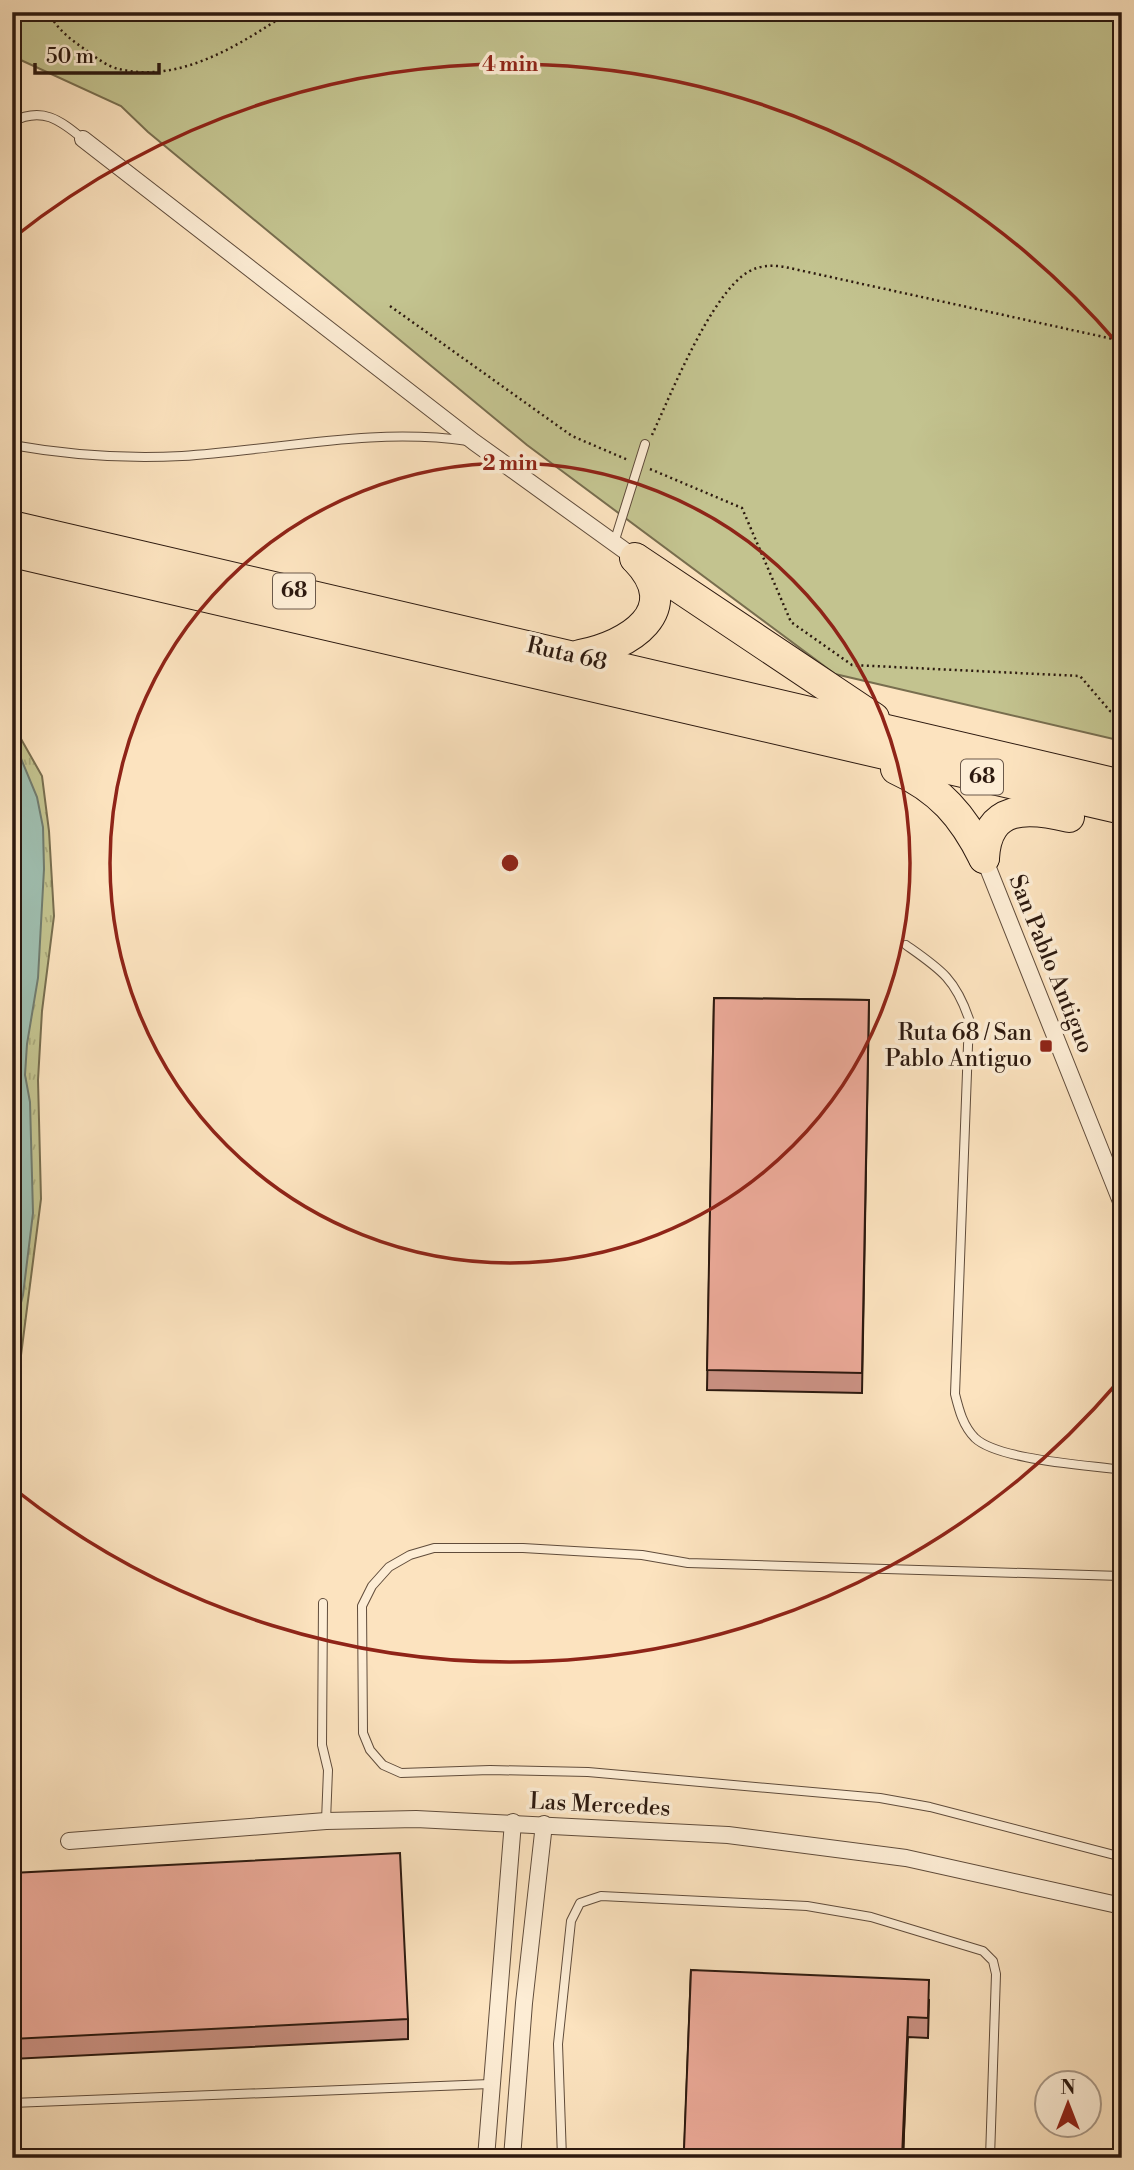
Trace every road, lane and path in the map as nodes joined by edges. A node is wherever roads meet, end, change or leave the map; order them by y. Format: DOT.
graph roads {
  1 [pos="48,12"];
  2 [pos="289,12"];
  3 [pos="12,122"];
  4 [pos="83,139"];
  5 [pos="390,306"];
  6 [pos="1122,341"];
  7 [pos="474,442"];
  8 [pos="12,444"];
  9 [pos="645,444"];
  10 [pos="638,464"];
  11 [pos="12,526"];
  12 [pos="624,550"];
  13 [pos="12,552"];
  14 [pos="576,656"];
  15 [pos="1122,714"];
  16 [pos="889,728"];
  17 [pos="841,745"];
  18 [pos="1122,785"];
  19 [pos="1122,809"];
  20 [pos="1122,829"];
  21 [pos="984,859"];
  22 [pos="906,945"];
  23 [pos="1122,1204"];
  24 [pos="1122,1470"];
  25 [pos="1121,1576"];
  26 [pos="323,1603"];
  27 [pos="326,1821"];
  28 [pos="513,1822"];
  29 [pos="544,1824"];
  30 [pos="69,1840"];
  31 [pos="1122,1857"];
  32 [pos="1122,1906"];
  33 [pos="490,2084"];
  34 [pos="516,2086"];
  35 [pos="12,2103"];
  36 [pos="486,2158"];
  37 [pos="512,2158"];
  38 [pos="562,2158"];
  39 [pos="990,2158"];
  1 -- 2 [label="path"];
  3 -- 4 [label="lane"];
  4 -- 7 [label="street"];
  5 -- 10 [label="path"];
  6 -- 10 [label="path"];
  7 -- 8 [label="lane"];
  7 -- 12 [label="street"];
  9 -- 10 [label="lane"];
  10 -- 12 [label="lane"];
  10 -- 15 [label="path"];
  11 -- 14 [label="highway, Ruta 68 / 68"];
  12 -- 14 [label="highway"];
  12 -- 16 [label="highway"];
  13 -- 17 [label="highway, Ruta 68 / 68"];
  14 -- 16 [label="highway, Ruta 68 / 68"];
  16 -- 18 [label="highway, Ruta 68 / 68"];
  17 -- 19 [label="highway, Ruta 68 / 68"];
  17 -- 21 [label="highway"];
  20 -- 21 [label="highway"];
  21 -- 23 [label="street, San Pablo Antiguo"];
  22 -- 24 [label="lane"];
  25 -- 31 [label="lane"];
  26 -- 27 [label="lane"];
  27 -- 28 [label="street, Las Mercedes"];
  27 -- 30 [label="street, Las Mercedes"];
  28 -- 29 [label="street, Las Mercedes"];
  28 -- 33 [label="street"];
  29 -- 32 [label="street, Las Mercedes"];
  29 -- 34 [label="street"];
  33 -- 34 [label="street"];
  33 -- 35 [label="lane"];
  33 -- 36 [label="street"];
  34 -- 37 [label="street"];
  38 -- 39 [label="lane"];
}
